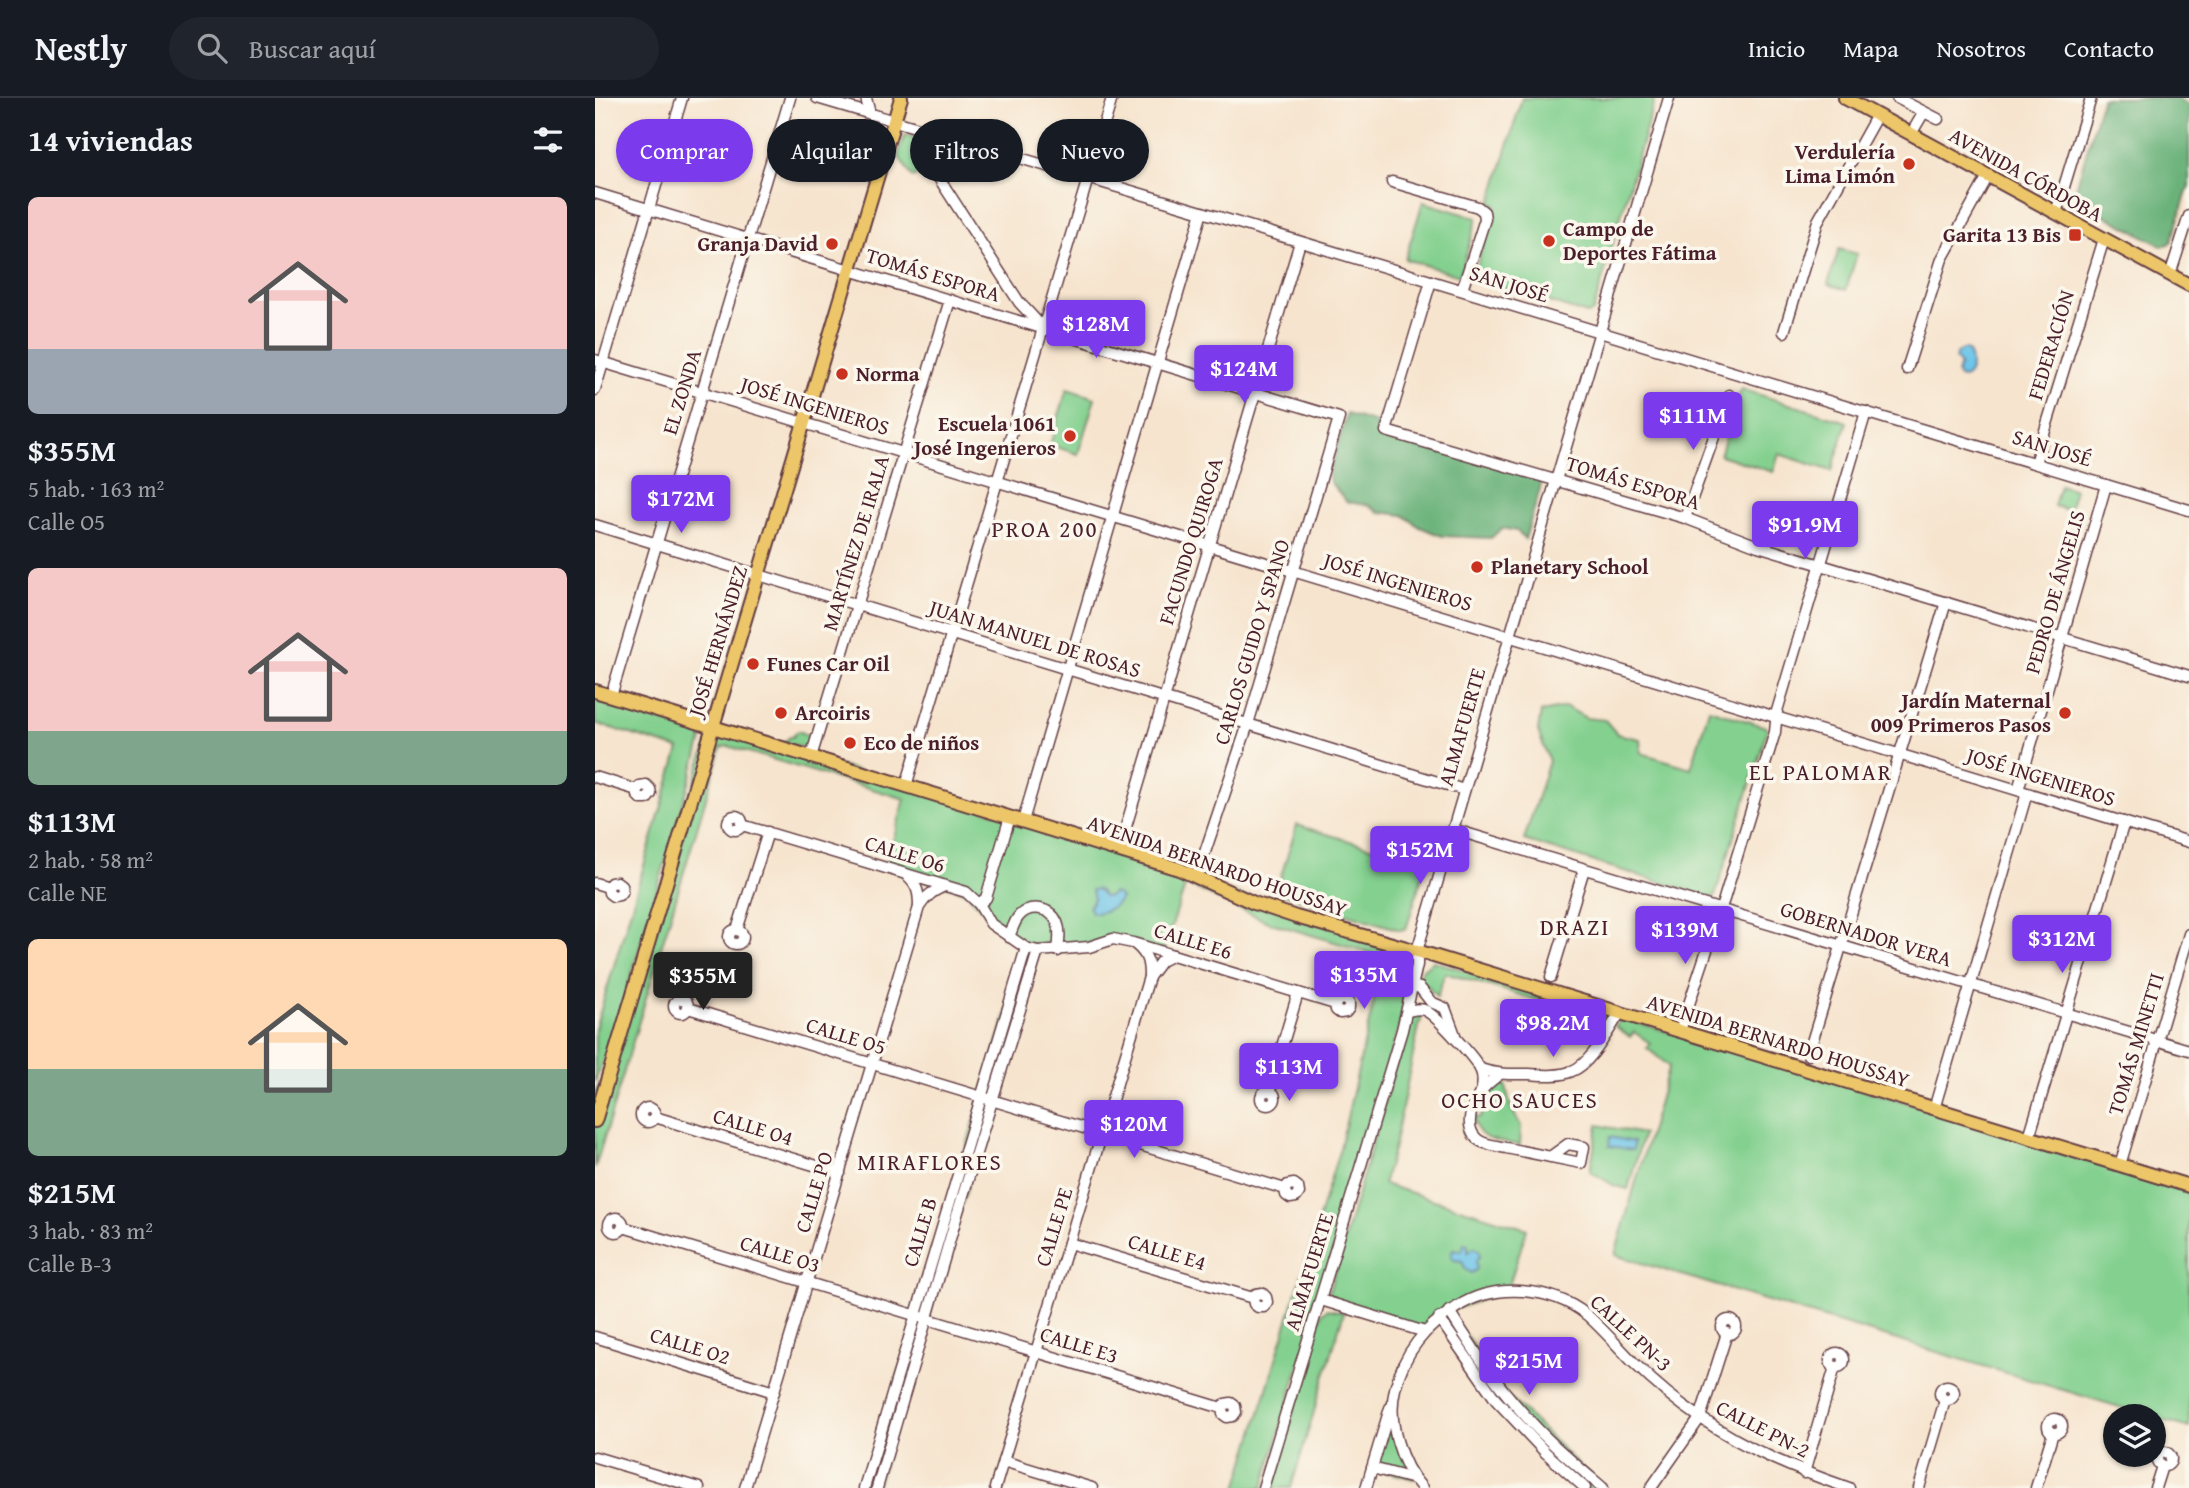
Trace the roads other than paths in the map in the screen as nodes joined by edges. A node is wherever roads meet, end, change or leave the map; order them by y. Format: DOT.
graph roads {
  1 [pos="683,98"];
  2 [pos="790,98"];
  3 [pos="817,98"];
  4 [pos="866,98"];
  5 [pos="901,98"];
  6 [pos="1112,98"];
  7 [pos="1669,98"];
  8 [pos="1845,98"];
  9 [pos="1897,98"];
  10 [pos="2091,98"];
  11 [pos="1924,112"];
  12 [pos="870,114"];
  13 [pos="1877,115"];
  14 [pos="887,119"];
  15 [pos="895,119"];
  16 [pos="1106,119"];
  17 [pos="1938,119"];
  18 [pos="896,122"];
  19 [pos="1911,134"];
  20 [pos="1037,163"];
  21 [pos="1988,176"];
  22 [pos="876,182"];
  23 [pos="942,182"];
  24 [pos="1087,182"];
  25 [pos="1101,182"];
  26 [pos="1392,182"];
  27 [pos="595,194"];
  28 [pos="649,210"];
  29 [pos="1202,212"];
  30 [pos="2056,213"];
  31 [pos="2189,216"];
  32 [pos="747,239"];
  33 [pos="2104,239"];
  34 [pos="1300,242"];
  35 [pos="849,270"];
  36 [pos="2170,275"];
  37 [pos="1431,281"];
  38 [pos="2189,285"];
  39 [pos="1462,290"];
  40 [pos="950,300"];
  41 [pos="1043,328"];
  42 [pos="1784,331"];
  43 [pos="1599,332"];
  44 [pos="599,361"];
  45 [pos="1157,362"];
  46 [pos="1907,369"];
  47 [pos="595,390"];
  48 [pos="702,392"];
  49 [pos="1255,392"];
  50 [pos="1729,396"];
  51 [pos="1866,412"];
  52 [pos="1339,418"];
  53 [pos="803,423"];
  54 [pos="903,453"];
  55 [pos="2035,463"];
  56 [pos="1555,480"];
  57 [pos="997,482"];
  58 [pos="2106,485"];
  59 [pos="2189,510"];
  60 [pos="1112,516"];
  61 [pos="1685,518"];
  62 [pos="595,525"];
  63 [pos="656,544"];
  64 [pos="1210,546"];
  65 [pos="1820,565"];
  66 [pos="1294,571"];
  67 [pos="758,575"];
  68 [pos="1946,603"];
  69 [pos="857,605"];
  70 [pos="951,634"];
  71 [pos="1509,636"];
  72 [pos="2062,637"];
  73 [pos="1068,669"];
  74 [pos="2189,676"];
  75 [pos="595,691"];
  76 [pos="611,696"];
  77 [pos="1164,698"];
  78 [pos="1776,716"];
  79 [pos="1248,724"];
  80 [pos="712,727"];
  81 [pos="1900,754"];
  82 [pos="811,757"];
  83 [pos="595,777"];
  84 [pos="906,786"];
  85 [pos="637,790"];
  86 [pos="1464,790"];
  87 [pos="2022,791"];
  88 [pos="1010,817"];
  89 [pos="1023,821"];
  90 [pos="2124,822"];
  91 [pos="742,825"];
  92 [pos="1452,829"];
  93 [pos="768,832"];
  94 [pos="2189,842"];
  95 [pos="1119,850"];
  96 [pos="1584,869"];
  97 [pos="905,874"];
  98 [pos="1197,876"];
  99 [pos="595,883"];
  100 [pos="946,886"];
  101 [pos="608,887"];
  102 [pos="979,904"];
  103 [pos="919,907"];
  104 [pos="1720,910"];
  105 [pos="737,930"];
  106 [pos="2189,934"];
  107 [pos="1009,937"];
  108 [pos="1133,943"];
  109 [pos="1841,946"];
  110 [pos="1026,948"];
  111 [pos="1038,951"];
  112 [pos="1058,951"];
  113 [pos="1417,951"];
  114 [pos="1173,955"];
  115 [pos="1149,977"];
  116 [pos="1551,977"];
  117 [pos="1971,985"];
  118 [pos="1413,986"];
  119 [pos="1298,993"];
  120 [pos="1335,1004"];
  121 [pos="1427,1006"];
  122 [pos="688,1008"];
  123 [pos="1408,1011"];
  124 [pos="1620,1013"];
  125 [pos="2066,1014"];
  126 [pos="1679,1031"];
  127 [pos="2157,1041"];
  128 [pos="2189,1050"];
  129 [pos="1808,1055"];
  130 [pos="872,1064"];
  131 [pos="1480,1069"];
  132 [pos="608,1074"];
  133 [pos="1500,1074"];
  134 [pos="1482,1088"];
  135 [pos="595,1090"];
  136 [pos="1269,1090"];
  137 [pos="987,1099"];
  138 [pos="597,1105"];
  139 [pos="1934,1109"];
  140 [pos="655,1117"];
  141 [pos="595,1121"];
  142 [pos="1102,1134"];
  143 [pos="2029,1137"];
  144 [pos="1550,1157"];
  145 [pos="2120,1165"];
  146 [pos="839,1173"];
  147 [pos="2189,1186"];
  148 [pos="1285,1189"];
  149 [pos="623,1227"];
  150 [pos="1069,1243"];
  151 [pos="807,1282"];
  152 [pos="1253,1298"];
  153 [pos="1321,1300"];
  154 [pos="1449,1311"];
  155 [pos="920,1317"];
  156 [pos="1439,1323"];
  157 [pos="1425,1332"];
  158 [pos="1727,1334"];
  159 [pos="595,1338"];
  160 [pos="1036,1352"];
  161 [pos="1835,1367"];
  162 [pos="774,1392"];
  163 [pos="1945,1400"];
  164 [pos="1391,1405"];
  165 [pos="1222,1408"];
  166 [pos="1524,1415"];
  167 [pos="1700,1418"];
  168 [pos="1515,1422"];
  169 [pos="2053,1433"];
  170 [pos="595,1457"];
  171 [pos="1003,1461"];
  172 [pos="2162,1467"];
  173 [pos="1372,1468"];
  174 [pos="1804,1473"];
  175 [pos="1414,1479"];
  176 [pos="699,1488"];
  177 [pos="745,1488"];
  178 [pos="865,1488"];
  179 [pos="877,1488"];
  180 [pos="995,1488"];
  181 [pos="1092,1488"];
  182 [pos="1263,1488"];
  183 [pos="1366,1488"];
  184 [pos="1422,1488"];
  185 [pos="1585,1488"];
  186 [pos="1602,1488"];
  187 [pos="1651,1488"];
  188 [pos="1849,1488"];
  189 [pos="1919,1488"];
  190 [pos="2036,1488"];
  191 [pos="2155,1488"];
  1 -- 28 [label="street"];
  2 -- 32 [label="street, EL ZONDA"];
  3 -- 12 [label="street, SAN JOSÉ"];
  4 -- 12 [label="street"];
  5 -- 15 [label="main road, JOSÉ HERNÁNDEZ"];
  6 -- 16 [label="street"];
  7 -- 43 [label="street, ALMAFUERTE"];
  8 -- 13 [label="main road, AVENIDA CÓRDOBA"];
  9 -- 11 [label="street"];
  10 -- 30 [label="street"];
  11 -- 17 [label="street"];
  11 -- 19 [label="street"];
  12 -- 14 [label="street, SAN JOSÉ"];
  13 -- 19 [label="main road, AVENIDA CÓRDOBA"];
  13 -- 42 [label="street"];
  18 -- 20 [label="street, SAN JOSÉ"];
  19 -- 21 [label="main road, AVENIDA CÓRDOBA"];
  21 -- 30 [label="main road, AVENIDA CÓRDOBA"];
  21 -- 46 [label="street"];
  22 -- 35 [label="main road, JOSÉ HERNÁNDEZ"];
  23 -- 41 [label="street"];
  24 -- 41 [label="street"];
  25 -- 29 [label="street, SAN JOSÉ"];
  26 -- 39 [label="street"];
  27 -- 28 [label="street, TOMÁS ESPORA"];
  28 -- 32 [label="street, TOMÁS ESPORA"];
  28 -- 44 [label="street"];
  29 -- 34 [label="street, SAN JOSÉ"];
  29 -- 45 [label="street"];
  30 -- 33 [label="main road, AVENIDA CÓRDOBA"];
  31 -- 36 [label="street"];
  32 -- 35 [label="street, TOMÁS ESPORA"];
  32 -- 48 [label="street, EL ZONDA"];
  33 -- 36 [label="main road, AVENIDA CÓRDOBA"];
  33 -- 55 [label="street, FEDERACIÓN"];
  34 -- 37 [label="street, SAN JOSÉ"];
  34 -- 49 [label="street, FACUNDO QUIROGA"];
  35 -- 40 [label="street, TOMÁS ESPORA"];
  35 -- 53 [label="main road, JOSÉ HERNÁNDEZ"];
  36 -- 38 [label="main road, AVENIDA CÓRDOBA"];
  37 -- 39 [label="street, SAN JOSÉ"];
  37 -- 56 [label="street, TOMÁS ESPORA"];
  39 -- 43 [label="street, SAN JOSÉ"];
  40 -- 41 [label="street, TOMÁS ESPORA"];
  40 -- 54 [label="street, MARTÍNEZ DE IRALA"];
  41 -- 45 [label="street, TOMÁS ESPORA"];
  41 -- 57 [label="street"];
  43 -- 51 [label="street, SAN JOSÉ"];
  43 -- 56 [label="street, ALMAFUERTE"];
  44 -- 47 [label="street"];
  44 -- 48 [label="street, JOSÉ INGENIEROS"];
  45 -- 49 [label="street, TOMÁS ESPORA"];
  45 -- 60 [label="street"];
  48 -- 53 [label="street, JOSÉ INGENIEROS"];
  48 -- 63 [label="street, EL ZONDA"];
  49 -- 52 [label="street, TOMÁS ESPORA"];
  49 -- 64 [label="street, FACUNDO QUIROGA"];
  50 -- 61 [label="street"];
  51 -- 55 [label="street, SAN JOSÉ"];
  51 -- 65 [label="street"];
  52 -- 66 [label="street, CARLOS GUIDO Y SPANO"];
  53 -- 54 [label="street, JOSÉ INGENIEROS"];
  53 -- 67 [label="main road, JOSÉ HERNÁNDEZ"];
  54 -- 57 [label="street, JOSÉ INGENIEROS"];
  54 -- 69 [label="street, MARTÍNEZ DE IRALA"];
  55 -- 58 [label="street, SAN JOSÉ"];
  56 -- 61 [label="street, TOMÁS ESPORA"];
  56 -- 71 [label="street, ALMAFUERTE"];
  57 -- 60 [label="street, JOSÉ INGENIEROS"];
  57 -- 70 [label="street"];
  58 -- 59 [label="street, SAN JOSÉ"];
  58 -- 72 [label="street, PEDRO DE ÁNGELIS"];
  60 -- 64 [label="street, JOSÉ INGENIEROS"];
  60 -- 73 [label="street"];
  61 -- 65 [label="street, TOMÁS ESPORA"];
  62 -- 63 [label="street, JUAN MANUEL DE ROSAS"];
  63 -- 67 [label="street, JUAN MANUEL DE ROSAS"];
  63 -- 76 [label="street, EL ZONDA"];
  64 -- 66 [label="street, JOSÉ INGENIEROS"];
  64 -- 77 [label="street, FACUNDO QUIROGA"];
  65 -- 68 [label="street, TOMÁS ESPORA"];
  65 -- 78 [label="street"];
  66 -- 71 [label="street, JOSÉ INGENIEROS"];
  66 -- 79 [label="street, CARLOS GUIDO Y SPANO"];
  67 -- 69 [label="street, JUAN MANUEL DE ROSAS"];
  67 -- 80 [label="main road, JOSÉ HERNÁNDEZ"];
  68 -- 72 [label="street, TOMÁS ESPORA"];
  68 -- 81 [label="street"];
  69 -- 70 [label="street, JUAN MANUEL DE ROSAS"];
  69 -- 82 [label="street, MARTÍNEZ DE IRALA"];
  70 -- 73 [label="street, JUAN MANUEL DE ROSAS"];
  70 -- 84 [label="street"];
  71 -- 78 [label="street, JOSÉ INGENIEROS"];
  71 -- 86 [label="street, ALMAFUERTE"];
  72 -- 74 [label="street, TOMÁS ESPORA"];
  72 -- 87 [label="street, PEDRO DE ÁNGELIS"];
  73 -- 77 [label="street, JUAN MANUEL DE ROSAS"];
  73 -- 89 [label="street"];
  75 -- 76 [label="main road, AVENIDA BERNARDO HOUSSAY"];
  76 -- 80 [label="main road, AVENIDA BERNARDO HOUSSAY"];
  77 -- 79 [label="street, JUAN MANUEL DE ROSAS"];
  77 -- 95 [label="street, FACUNDO QUIROGA"];
  78 -- 81 [label="street, JOSÉ INGENIEROS"];
  78 -- 104 [label="street"];
  79 -- 86 [label="street, JUAN MANUEL DE ROSAS"];
  79 -- 98 [label="street, CARLOS GUIDO Y SPANO"];
  80 -- 82 [label="main road, AVENIDA BERNARDO HOUSSAY"];
  80 -- 132 [label="main road, JOSÉ HERNÁNDEZ"];
  81 -- 87 [label="street, JOSÉ INGENIEROS"];
  81 -- 109 [label="street"];
  82 -- 84 [label="main road, AVENIDA BERNARDO HOUSSAY"];
  83 -- 85 [label="street"];
  84 -- 88 [label="main road, AVENIDA BERNARDO HOUSSAY"];
  86 -- 92 [label="street, ALMAFUERTE"];
  87 -- 90 [label="street, JOSÉ INGENIEROS"];
  87 -- 117 [label="street, PEDRO DE ÁNGELIS"];
  88 -- 89 [label="main road, AVENIDA BERNARDO HOUSSAY"];
  88 -- 102 [label="street"];
  89 -- 95 [label="main road, AVENIDA BERNARDO HOUSSAY"];
  90 -- 94 [label="street, JOSÉ INGENIEROS"];
  90 -- 125 [label="street"];
  91 -- 93 [label="street, CALLE O6"];
  92 -- 96 [label="street, GOBERNADOR VERA"];
  92 -- 113 [label="street, ALMAFUERTE"];
  93 -- 97 [label="street, CALLE O6"];
  93 -- 105 [label="street"];
  95 -- 98 [label="main road, AVENIDA BERNARDO HOUSSAY"];
  96 -- 104 [label="street, GOBERNADOR VERA"];
  96 -- 116 [label="street"];
  97 -- 100 [label="street, CALLE O6"];
  97 -- 103 [label="street"];
  98 -- 113 [label="main road, AVENIDA BERNARDO HOUSSAY"];
  99 -- 101 [label="street"];
  100 -- 102 [label="street, CALLE O6"];
  100 -- 103 [label="street"];
  102 -- 107 [label="street, CALLE O6"];
  103 -- 130 [label="street, CALLE PO"];
  104 -- 109 [label="street, GOBERNADOR VERA"];
  104 -- 126 [label="street"];
  106 -- 127 [label="street, TOMÁS MINETTI"];
  107 -- 110 [label="street, CALLE O6"];
  107 -- 112 [label="street"];
  108 -- 112 [label="street, CALLE E6"];
  108 -- 114 [label="street, CALLE E6"];
  108 -- 115 [label="street"];
  109 -- 117 [label="street, GOBERNADOR VERA"];
  109 -- 129 [label="street"];
  110 -- 111 [label="street, CALLE O6"];
  110 -- 137 [label="street, CALLE B"];
  111 -- 112 [label="street, CALLE E6"];
  111 -- 137 [label="street, CALLE B"];
  113 -- 118 [label="street, ALMAFUERTE"];
  113 -- 124 [label="main road, AVENIDA BERNARDO HOUSSAY"];
  114 -- 115 [label="street"];
  114 -- 119 [label="street, CALLE E6"];
  115 -- 142 [label="street, CALLE PE"];
  117 -- 125 [label="street, GOBERNADOR VERA"];
  117 -- 139 [label="street, PEDRO DE ÁNGELIS"];
  118 -- 121 [label="street"];
  118 -- 123 [label="street, ALMAFUERTE"];
  119 -- 120 [label="street, CALLE E6"];
  119 -- 136 [label="street"];
  121 -- 123 [label="street"];
  121 -- 131 [label="street"];
  122 -- 130 [label="street, CALLE O5"];
  123 -- 153 [label="street, ALMAFUERTE"];
  124 -- 126 [label="main road, AVENIDA BERNARDO HOUSSAY"];
  124 -- 133 [label="street"];
  125 -- 127 [label="street, GOBERNADOR VERA"];
  125 -- 143 [label="street"];
  126 -- 139 [label="main road, AVENIDA BERNARDO HOUSSAY"];
  127 -- 128 [label="street, GOBERNADOR VERA"];
  127 -- 145 [label="street, TOMÁS MINETTI"];
  130 -- 137 [label="street, CALLE O5"];
  130 -- 146 [label="street, CALLE PO"];
  131 -- 133 [label="street"];
  131 -- 134 [label="street"];
  132 -- 135 [label="main road, JOSÉ HERNÁNDEZ"];
  132 -- 138 [label="main road, JOSÉ HERNÁNDEZ"];
  133 -- 134 [label="street"];
  134 -- 144 [label="street"];
  137 -- 142 [label="street, CALLE O5"];
  137 -- 155 [label="street, CALLE B"];
  138 -- 141 [label="main road, JOSÉ HERNÁNDEZ"];
  139 -- 143 [label="main road, AVENIDA BERNARDO HOUSSAY"];
  140 -- 146 [label="street, CALLE O4"];
  142 -- 148 [label="street, CALLE O5"];
  142 -- 150 [label="street, CALLE PE"];
  143 -- 145 [label="main road, AVENIDA BERNARDO HOUSSAY"];
  145 -- 147 [label="main road, AVENIDA BERNARDO HOUSSAY"];
  146 -- 151 [label="street, CALLE PO"];
  149 -- 151 [label="street, CALLE O3"];
  150 -- 152 [label="street, CALLE E4"];
  150 -- 160 [label="street, CALLE PE"];
  151 -- 155 [label="street, CALLE O3"];
  151 -- 162 [label="street, CALLE PO"];
  153 -- 157 [label="street"];
  153 -- 182 [label="street, ALMAFUERTE"];
  154 -- 156 [label="street, CALLE PN-3"];
  154 -- 166 [label="street"];
  154 -- 167 [label="street, CALLE PN-3"];
  155 -- 160 [label="street, CALLE E3"];
  155 -- 178 [label="street, CALLE B"];
  155 -- 179 [label="street, CALLE B"];
  156 -- 157 [label="street, CALLE PN-3"];
  156 -- 168 [label="street"];
  157 -- 164 [label="street, CALLE PN-3"];
  158 -- 167 [label="street"];
  159 -- 162 [label="street, CALLE O2"];
  160 -- 165 [label="street, CALLE E3"];
  160 -- 171 [label="street, CALLE PE"];
  161 -- 174 [label="street"];
  162 -- 177 [label="street, CALLE PO"];
  163 -- 189 [label="street"];
  164 -- 173 [label="street, CALLE PN-3"];
  164 -- 175 [label="street"];
  166 -- 168 [label="street"];
  166 -- 186 [label="street"];
  167 -- 174 [label="street, CALLE PN-2"];
  167 -- 187 [label="street"];
  168 -- 185 [label="street"];
  169 -- 190 [label="street"];
  170 -- 176 [label="street"];
  171 -- 180 [label="street, CALLE PE"];
  171 -- 181 [label="street"];
  172 -- 191 [label="street"];
  173 -- 175 [label="street"];
  173 -- 183 [label="street, CALLE PN-3"];
  174 -- 188 [label="street, CALLE PN-2"];
  175 -- 184 [label="street"];
}
